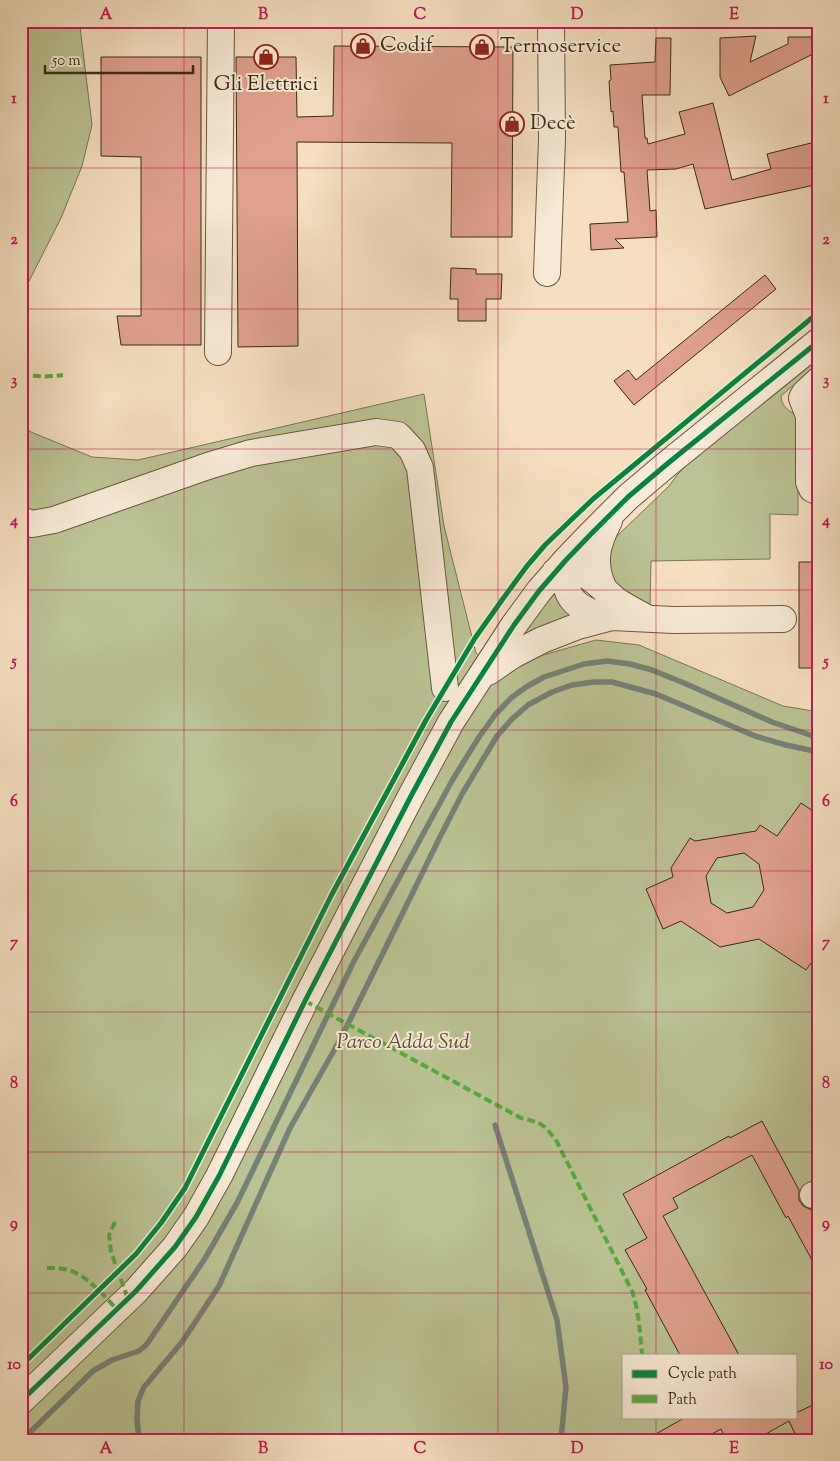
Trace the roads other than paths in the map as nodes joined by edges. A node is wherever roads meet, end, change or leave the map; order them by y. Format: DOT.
graph roads {
  1 [pos="221,21"];
  2 [pos="551,21"];
  3 [pos="547,273"];
  4 [pos="819,340"];
  5 [pos="218,352"];
  6 [pos="819,380"];
  7 [pos="819,492"];
  8 [pos="613,512"];
  9 [pos="21,520"];
  10 [pos="562,567"];
  11 [pos="603,587"];
  12 [pos="612,617"];
  13 [pos="646,618"];
  14 [pos="783,618"];
  15 [pos="478,680"];
  16 [pos="445,688"];
  17 [pos="21,1401"];
  1 -- 5 [label="street"];
  2 -- 3 [label="street"];
  4 -- 8 [label="street"];
  6 -- 7 [label="street"];
  8 -- 10 [label="street"];
  8 -- 11 [label="street"];
  9 -- 16 [label="street"];
  10 -- 11 [label="street"];
  10 -- 12 [label="street"];
  10 -- 15 [label="street"];
  11 -- 13 [label="street"];
  12 -- 13 [label="street"];
  12 -- 15 [label="street"];
  13 -- 14 [label="street"];
  15 -- 17 [label="street"];
}
